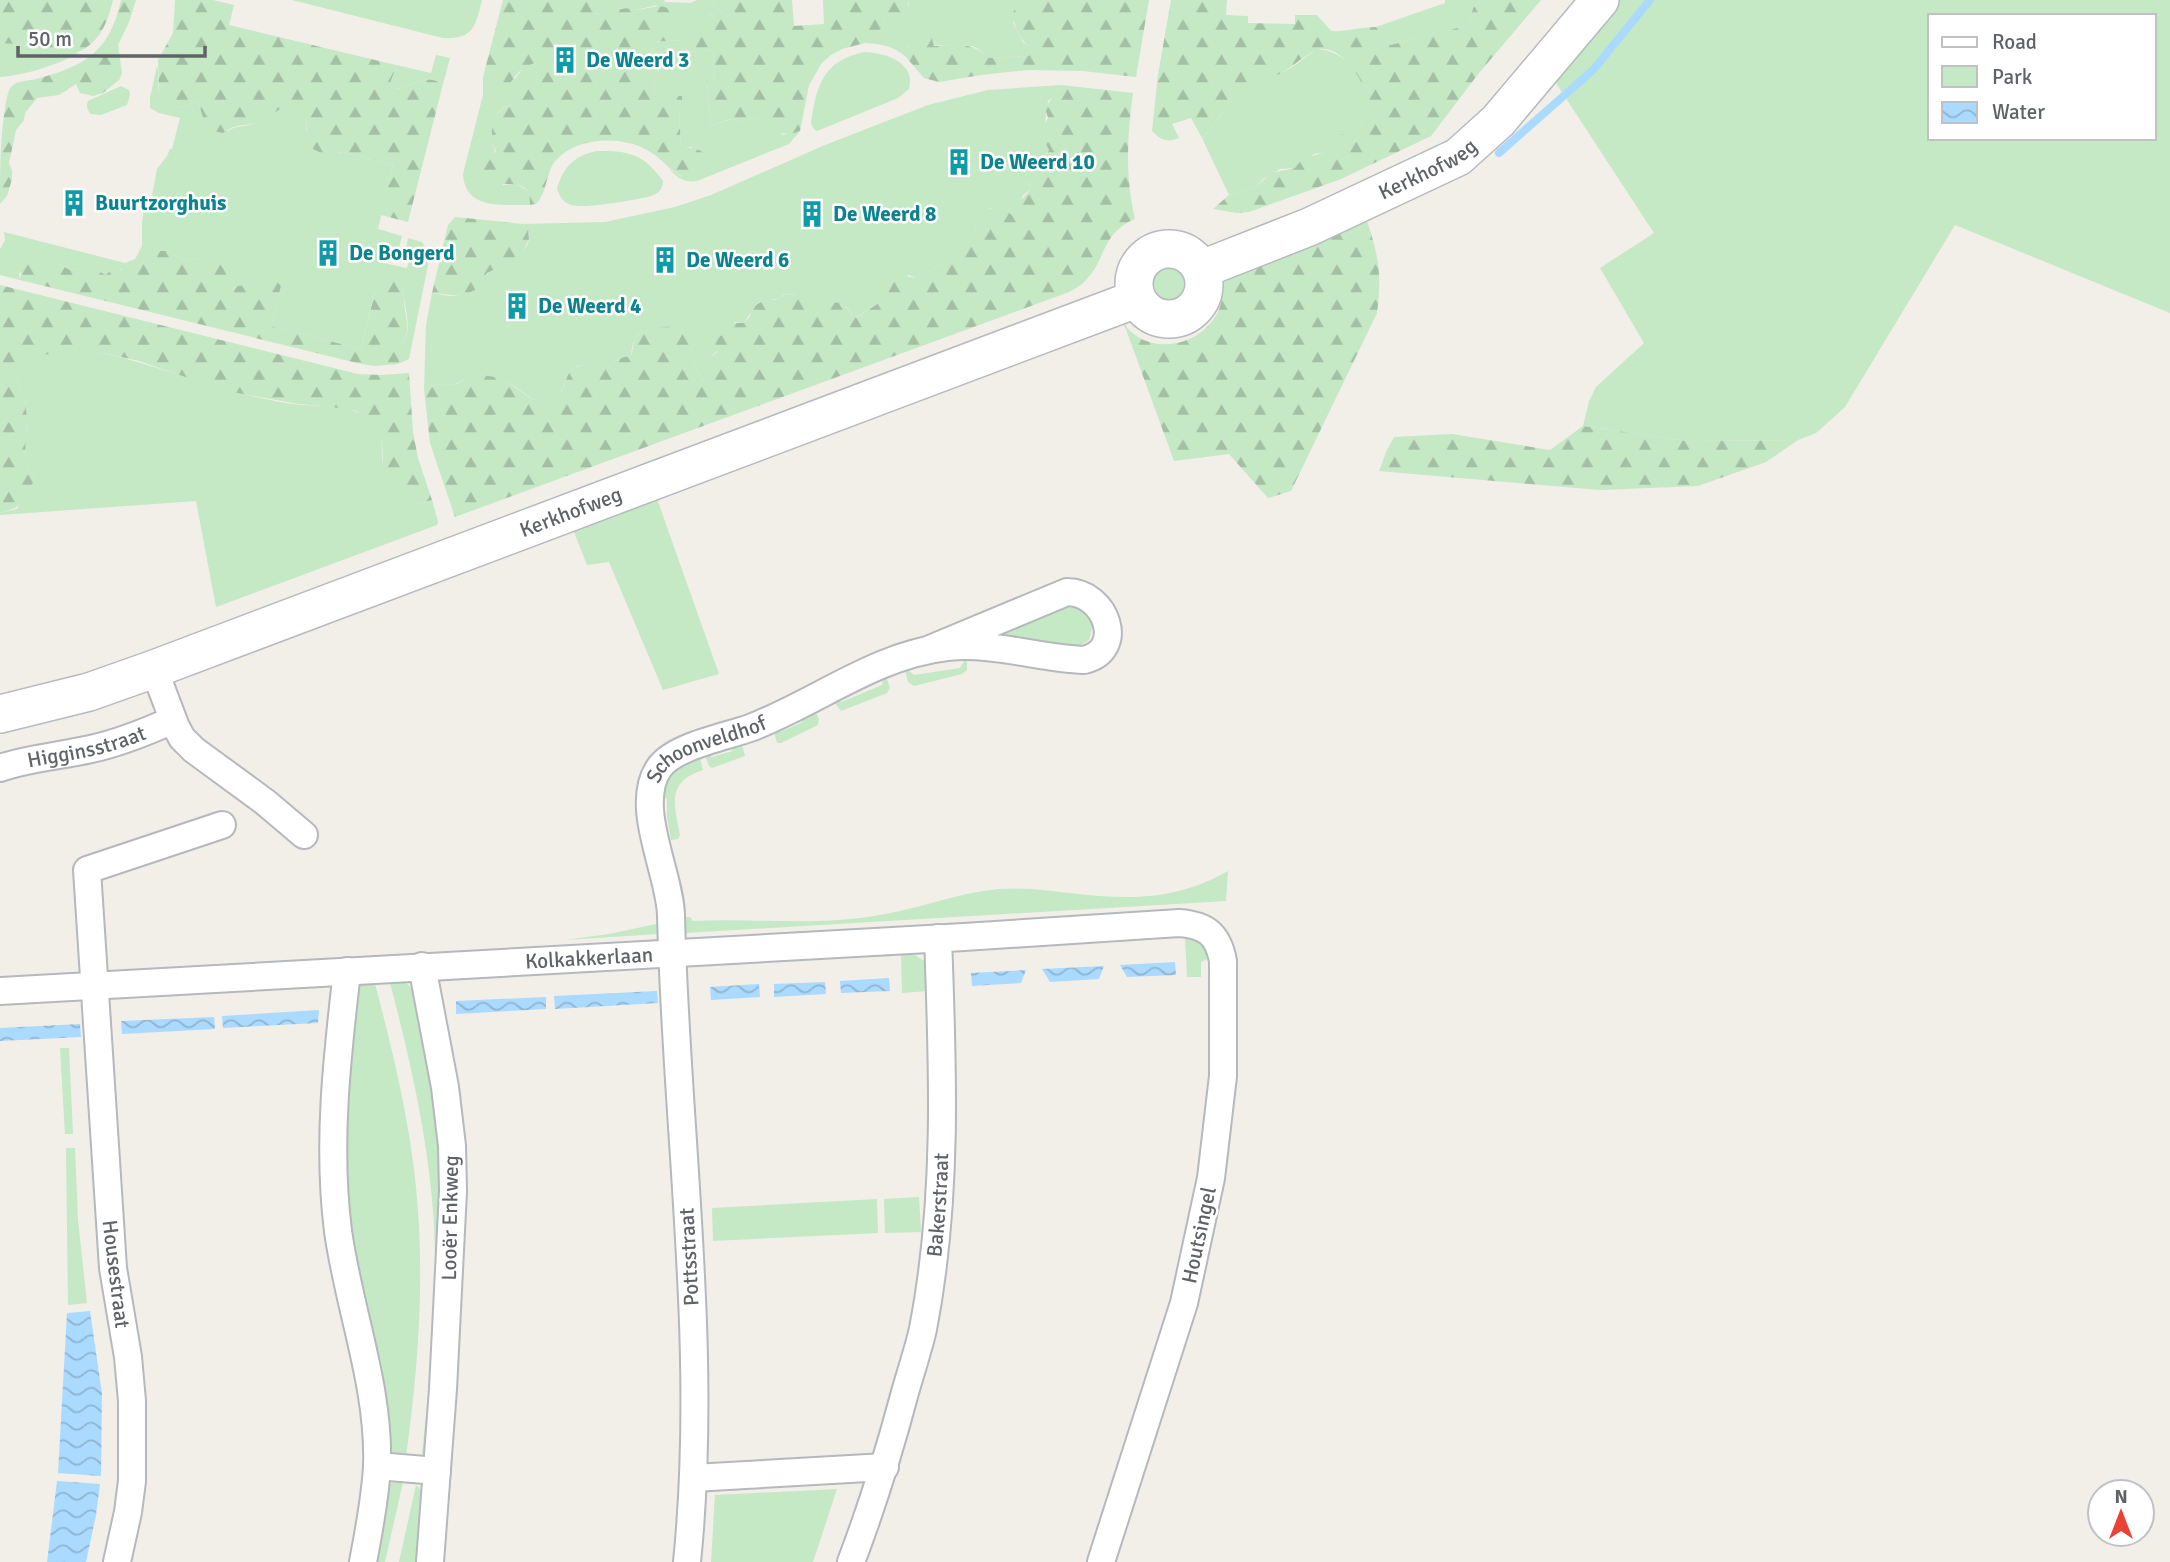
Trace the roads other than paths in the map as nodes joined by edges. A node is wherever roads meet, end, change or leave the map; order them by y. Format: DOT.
graph roads {
  1 [pos="1600,0"];
  2 [pos="1202,269"];
  3 [pos="1136,299"];
  4 [pos="925,651"];
  5 [pos="154,669"];
  6 [pos="0,715"];
  7 [pos="173,720"];
  8 [pos="0,768"];
  9 [pos="222,825"];
  10 [pos="304,835"];
  11 [pos="1179,923"];
  12 [pos="938,938"];
  13 [pos="673,953"];
  14 [pos="422,967"];
  15 [pos="347,971"];
  16 [pos="95,985"];
  17 [pos="0,990"];
  18 [pos="377,1466"];
  19 [pos="885,1467"];
  20 [pos="437,1471"];
  21 [pos="693,1478"];
  22 [pos="117,1562"];
  23 [pos="363,1562"];
  24 [pos="430,1562"];
  25 [pos="687,1562"];
  26 [pos="851,1562"];
  27 [pos="1101,1562"];
  1 -- 2 [label="street, Kerkhofweg"];
  2 -- 3 [label="street"];
  2 -- 3 [label="street"];
  3 -- 5 [label="street, Kerkhofweg"];
  4 -- 4 [label="street, Schoonveldhof"];
  4 -- 13 [label="street, Schoonveldhof"];
  5 -- 6 [label="street, Kerkhofweg"];
  5 -- 7 [label="street"];
  7 -- 8 [label="street, Higginsstraat"];
  7 -- 10 [label="street"];
  9 -- 16 [label="street, Housestraat"];
  11 -- 12 [label="street, Kolkakkerlaan"];
  11 -- 27 [label="street, Houtsingel"];
  12 -- 13 [label="street, Kolkakkerlaan"];
  12 -- 19 [label="street, Bakerstraat"];
  13 -- 14 [label="street, Kolkakkerlaan"];
  13 -- 21 [label="street, Pottsstraat"];
  14 -- 15 [label="street, Kolkakkerlaan"];
  14 -- 20 [label="street, Looër Enkweg"];
  15 -- 16 [label="street, Kolkakkerlaan"];
  15 -- 18 [label="street"];
  16 -- 17 [label="street, Kolkakkerlaan"];
  16 -- 22 [label="street, Housestraat"];
  18 -- 20 [label="street"];
  18 -- 23 [label="street"];
  19 -- 21 [label="street"];
  19 -- 26 [label="street, Bakerstraat"];
  20 -- 24 [label="street, Looër Enkweg"];
  21 -- 25 [label="street, Pottsstraat"];
}
